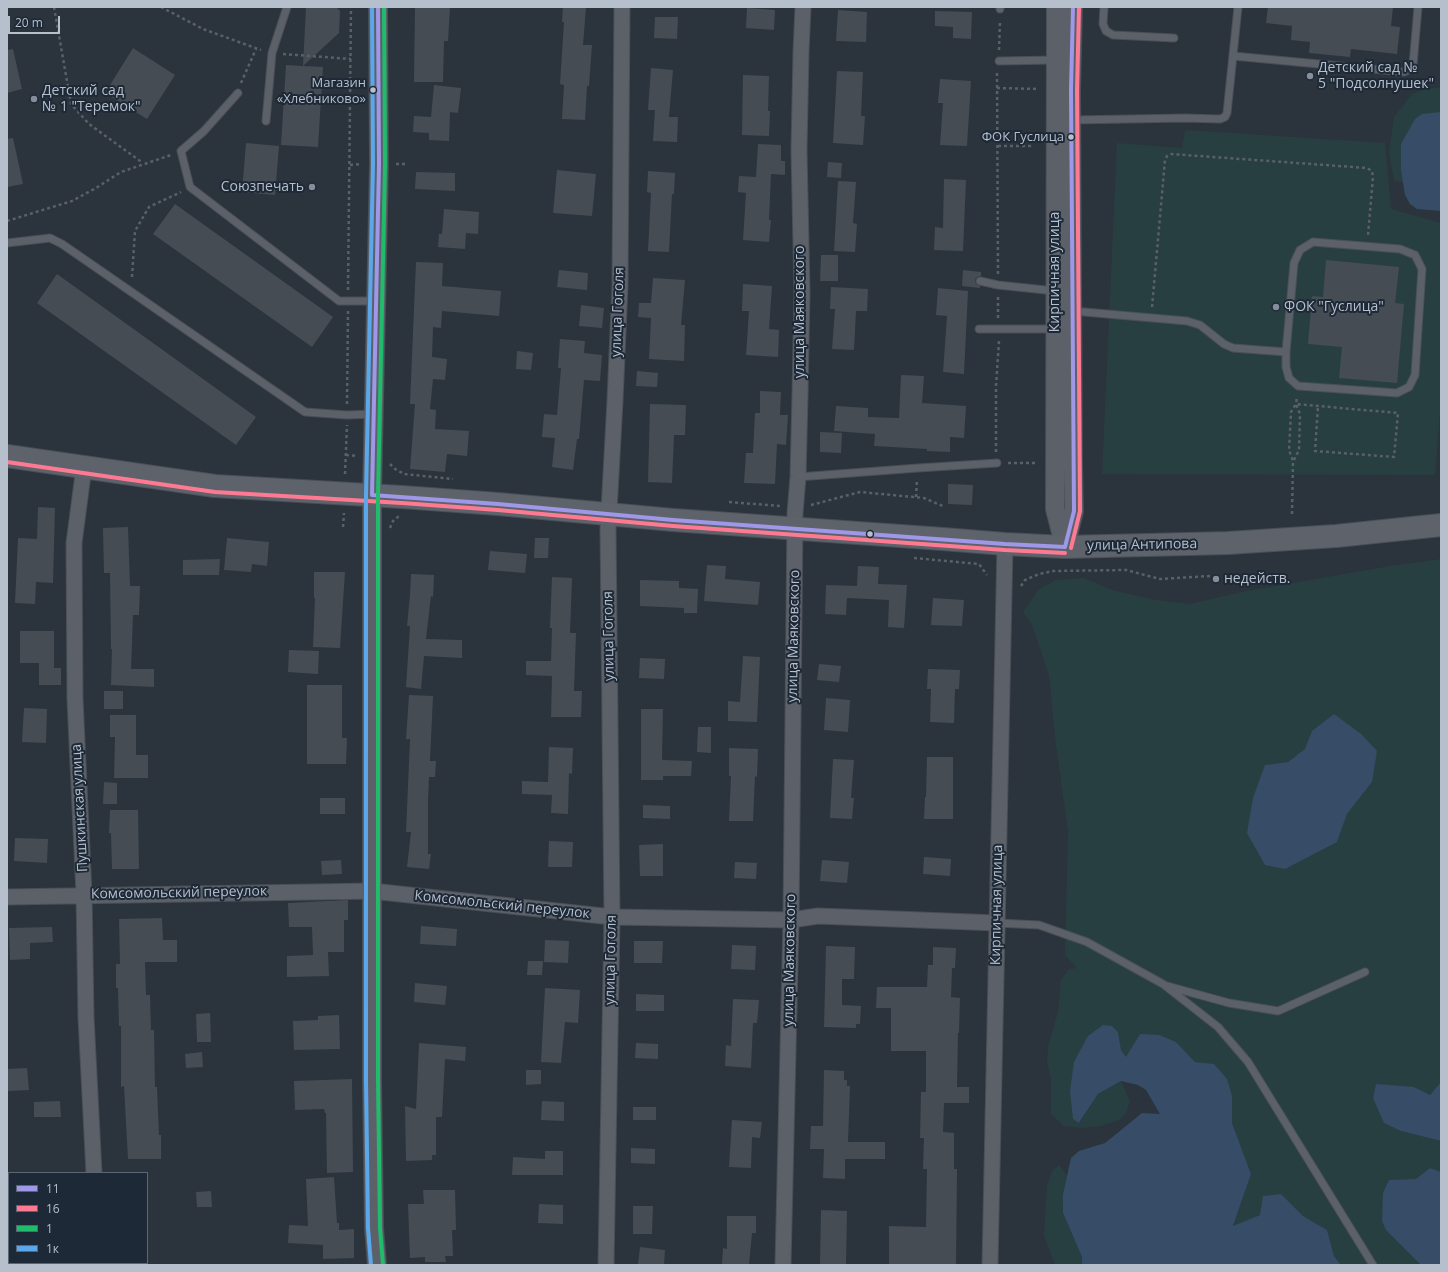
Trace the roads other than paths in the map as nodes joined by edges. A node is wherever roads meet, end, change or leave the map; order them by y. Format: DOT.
graph roads {
  1 [pos="287,7"];
  2 [pos="378,7"];
  3 [pos="622,7"];
  4 [pos="803,7"];
  5 [pos="1056,7"];
  6 [pos="1073,7"];
  7 [pos="1104,7"];
  8 [pos="1238,7"];
  9 [pos="1418,7"];
  10 [pos="1174,38"];
  11 [pos="1233,56"];
  12 [pos="999,60"];
  13 [pos="1056,60"];
  14 [pos="238,93"];
  15 [pos="1071,120"];
  16 [pos="266,121"];
  17 [pos="7,243"];
  18 [pos="980,281"];
  19 [pos="1056,291"];
  20 [pos="376,302"];
  21 [pos="1073,311"];
  22 [pos="979,329"];
  23 [pos="1056,329"];
  24 [pos="1286,352"];
  25 [pos="374,414"];
  26 [pos="7,456"];
  27 [pos="997,463"];
  28 [pos="84,467"];
  29 [pos="798,477"];
  30 [pos="372,495"];
  31 [pos="609,514"];
  32 [pos="1441,525"];
  33 [pos="795,529"];
  34 [pos="1005,544"];
  35 [pos="1065,547"];
  36 [pos="372,891"];
  37 [pos="84,894"];
  38 [pos="7,897"];
  39 [pos="612,917"];
  40 [pos="791,920"];
  41 [pos="997,924"];
  42 [pos="1365,972"];
  43 [pos="1163,984"];
  44 [pos="94,1172"];
  45 [pos="377,1265"];
  46 [pos="606,1265"];
  47 [pos="783,1265"];
  48 [pos="990,1265"];
  49 [pos="1373,1265"];
  1 -- 16 [label="lane"];
  2 -- 20 [label="street"];
  3 -- 31 [label="street, улица Гоголя"];
  4 -- 29 [label="street, улица Маяковского"];
  5 -- 13 [label="street, Кирпичная улица"];
  6 -- 15 [label="street, Кирпичная улица"];
  7 -- 10 [label="lane"];
  8 -- 11 [label="lane"];
  9 -- 11 [label="lane"];
  11 -- 15 [label="lane"];
  12 -- 13 [label="lane"];
  13 -- 19 [label="street, Кирпичная улица"];
  14 -- 20 [label="lane"];
  15 -- 21 [label="street, Кирпичная улица"];
  17 -- 25 [label="lane"];
  18 -- 19 [label="lane"];
  19 -- 23 [label="street, Кирпичная улица"];
  20 -- 25 [label="street"];
  21 -- 24 [label="lane"];
  21 -- 35 [label="street, Кирпичная улица"];
  22 -- 23 [label="lane"];
  23 -- 35 [label="street, Кирпичная улица"];
  24 -- 24 [label="lane"];
  25 -- 30 [label="street"];
  26 -- 28 [label="main road, улица Антипова"];
  27 -- 29 [label="lane"];
  28 -- 30 [label="main road, улица Антипова"];
  28 -- 37 [label="street, Пушкинская улица"];
  29 -- 33 [label="street, улица Маяковского"];
  30 -- 31 [label="main road, улица Антипова"];
  30 -- 36 [label="street"];
  31 -- 33 [label="main road, улица Антипова"];
  31 -- 39 [label="street, улица Гоголя"];
  32 -- 35 [label="main road, улица Антипова"];
  33 -- 34 [label="main road, улица Антипова"];
  33 -- 40 [label="street, улица Маяковского"];
  34 -- 35 [label="main road, улица Антипова"];
  34 -- 41 [label="street, Кирпичная улица"];
  36 -- 37 [label="street, Комсомольский переулок"];
  36 -- 39 [label="street, Комсомольский переулок"];
  36 -- 45 [label="street"];
  37 -- 38 [label="street, Комсомольский переулок"];
  37 -- 44 [label="street, Пушкинская улица"];
  39 -- 40 [label="street, Комсомольский переулок"];
  39 -- 46 [label="street, улица Гоголя"];
  40 -- 41 [label="street, Комсомольский переулок"];
  40 -- 47 [label="street, улица Маяковского"];
  41 -- 43 [label="lane"];
  41 -- 48 [label="street, Кирпичная улица"];
  42 -- 43 [label="lane"];
  43 -- 49 [label="lane"];
}
